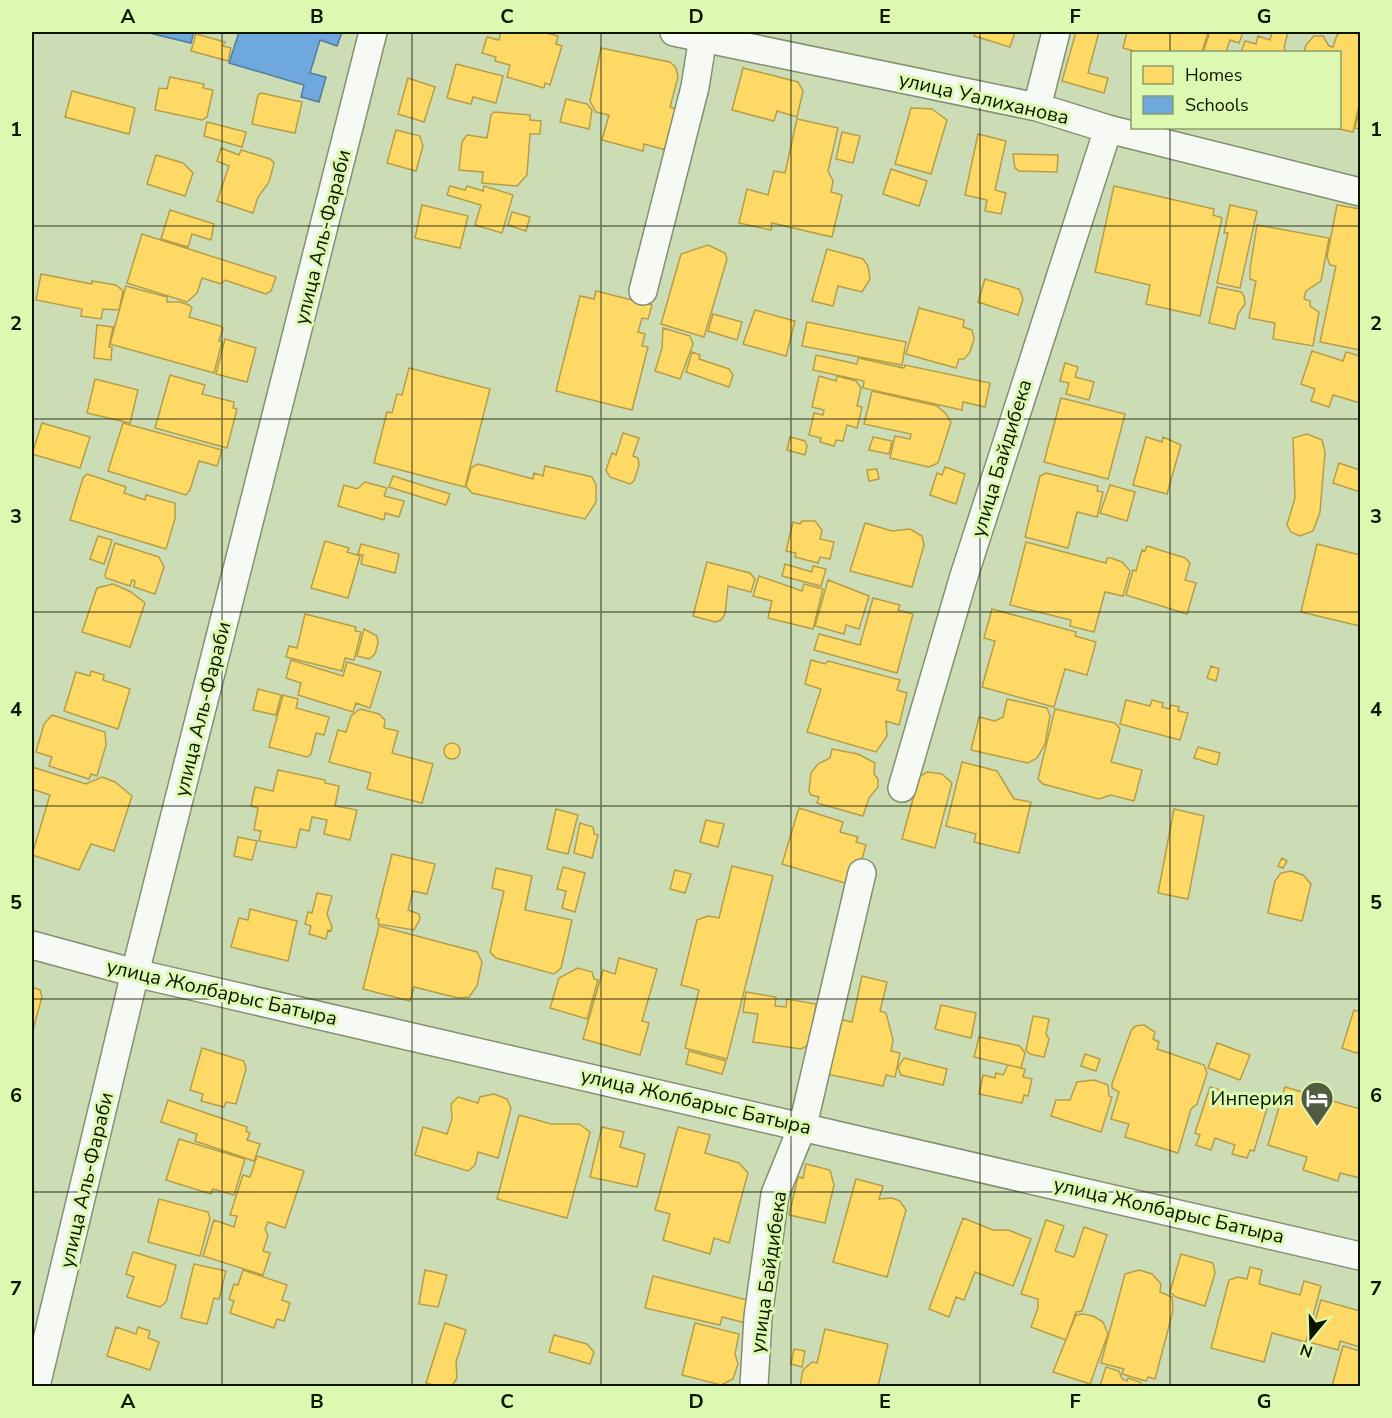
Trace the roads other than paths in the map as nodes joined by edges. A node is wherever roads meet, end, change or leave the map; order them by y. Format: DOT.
graph roads {
  1 [pos="373,32"];
  2 [pos="674,32"];
  3 [pos="1056,32"];
  4 [pos="703,37"];
  5 [pos="1037,107"];
  6 [pos="1108,129"];
  7 [pos="1360,192"];
  8 [pos="643,291"];
  9 [pos="902,788"];
  10 [pos="862,873"];
  11 [pos="32,945"];
  12 [pos="135,973"];
  13 [pos="803,1125"];
  14 [pos="1360,1256"];
  15 [pos="36,1386"];
  16 [pos="754,1386"];
  1 -- 12 [label="street, улица Аль-Фараби"];
  2 -- 4 [label="street, улица Уалиханова"];
  3 -- 5 [label="street"];
  4 -- 5 [label="street, улица Уалиханова"];
  4 -- 8 [label="street"];
  5 -- 6 [label="street, улица Уалиханова"];
  6 -- 7 [label="street, улица Уалиханова"];
  6 -- 9 [label="street, улица Байдибека"];
  10 -- 13 [label="street, улица Байдибека"];
  11 -- 12 [label="street, улица Жолбарыс Батыра"];
  12 -- 13 [label="street, улица Жолбарыс Батыра"];
  12 -- 15 [label="street, улица Аль-Фараби"];
  13 -- 14 [label="street, улица Жолбарыс Батыра"];
  13 -- 16 [label="street, улица Байдибека"];
}
